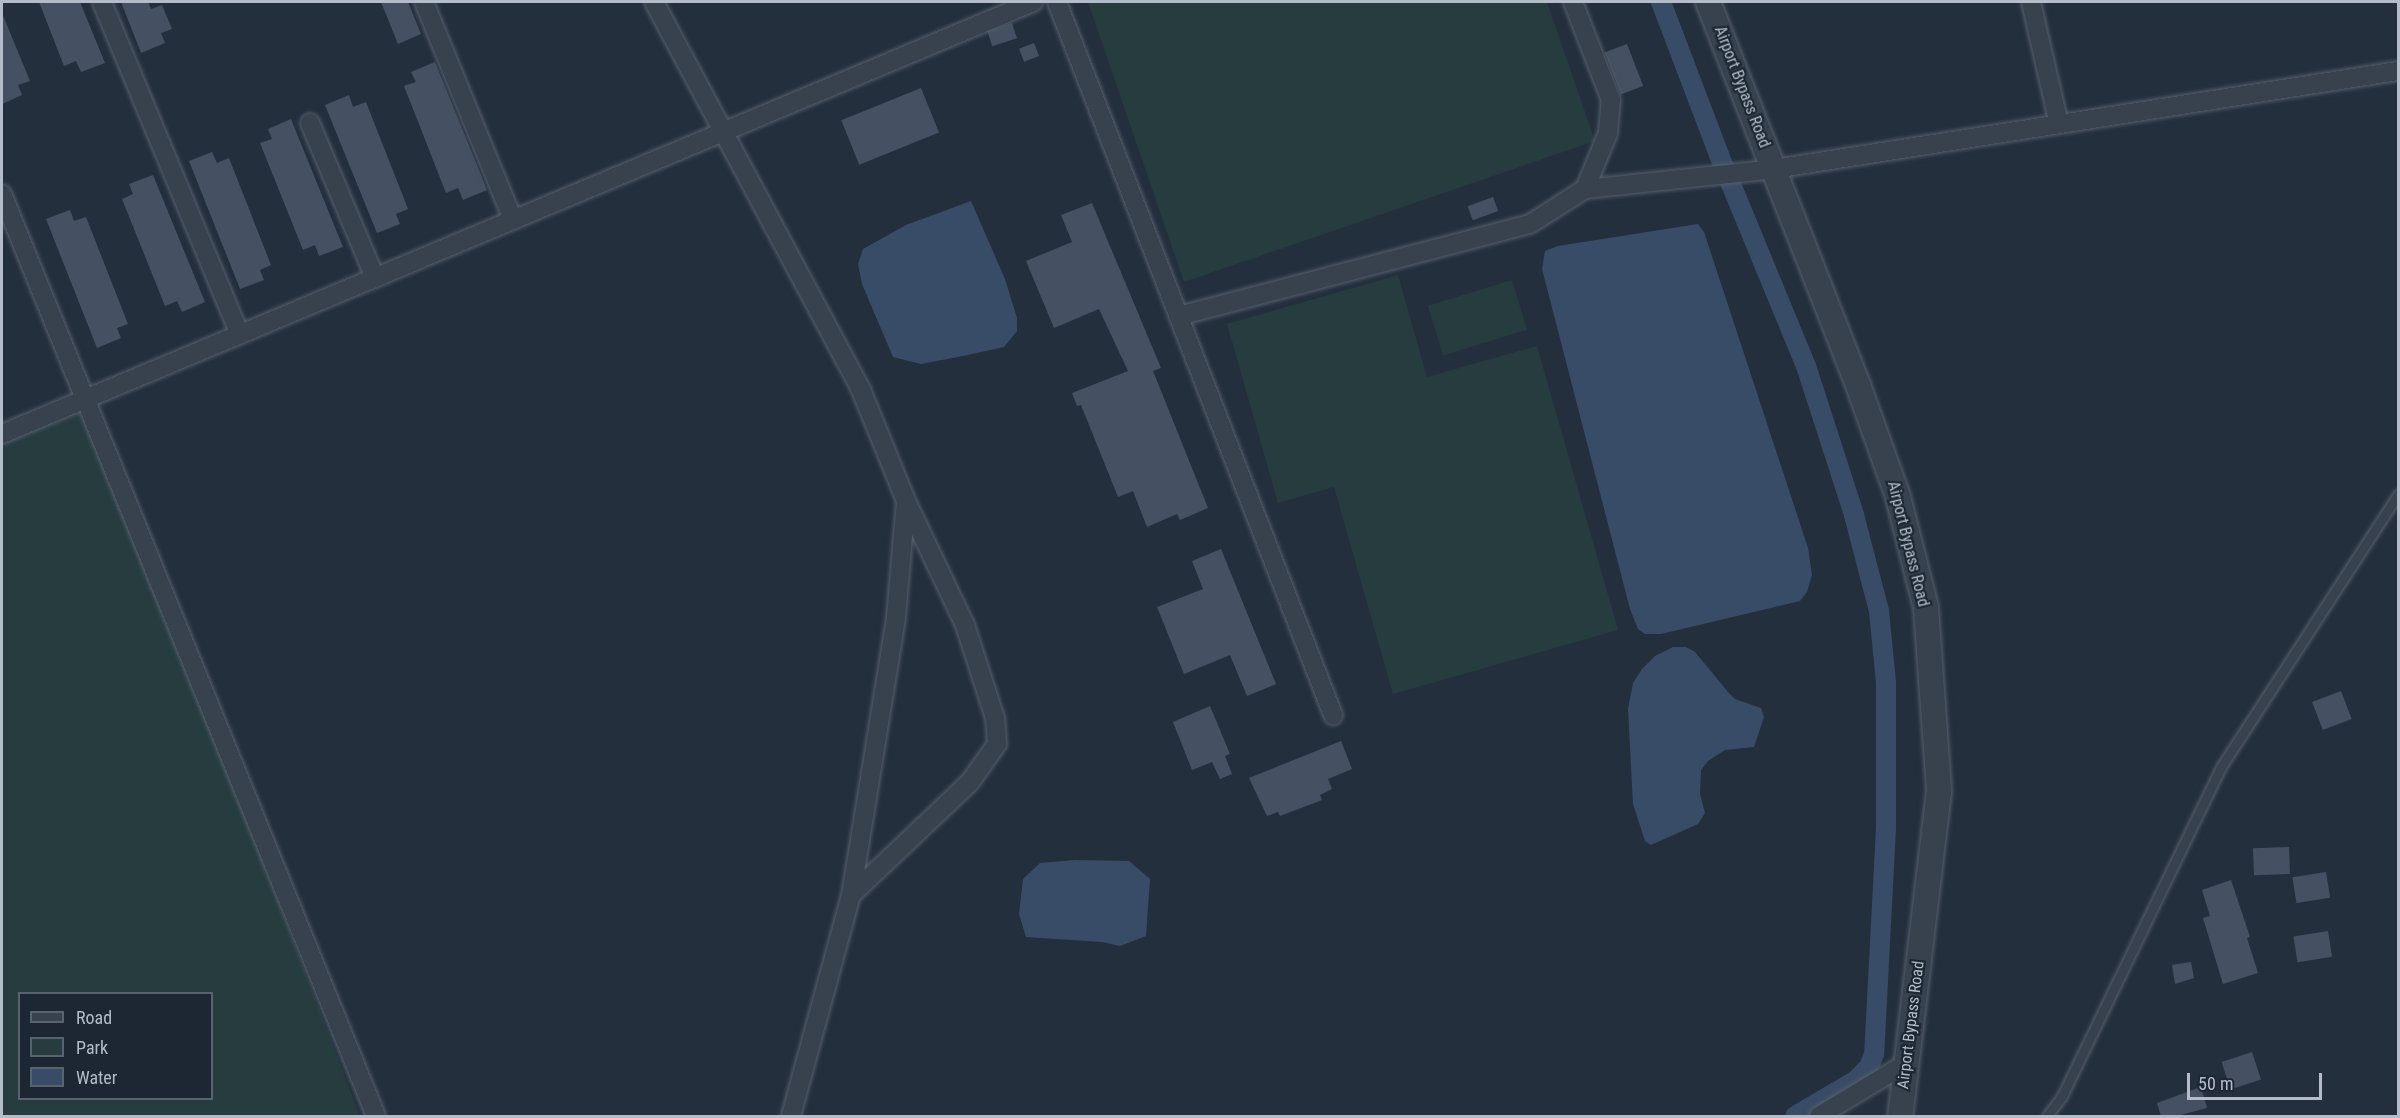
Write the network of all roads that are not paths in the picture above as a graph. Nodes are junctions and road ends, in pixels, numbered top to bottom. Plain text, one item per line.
1 (102, 2) edge
2 (424, 2) edge
3 (654, 2) edge
4 (1033, 2) edge
5 (1057, 2) edge
6 (1573, 2) edge
7 (1708, 2) edge
8 (2031, 2) edge
9 (2398, 71) edge
10 (310, 123) dead end
11 (2060, 124) junction
12 (723, 133) junction
13 (1774, 169) junction
14 (1585, 189) junction
15 (2, 194) edge
16 (513, 220) junction
17 (375, 278) junction
18 (1179, 316) junction
19 (240, 335) junction
20 (86, 399) junction
21 (2, 434) edge
22 (2398, 494) edge
23 (906, 501) junction
24 (1333, 715) dead end
25 (851, 895) junction
26 (1907, 1063) junction
27 (376, 1116) edge
28 (791, 1116) edge
29 (1819, 1116) edge
30 (1900, 1116) edge
31 (2047, 1116) edge

1 - 19 street
2 - 16 street
3 - 12 street
4 - 12 street
5 - 18 street
6 - 14 street
7 - 13 street, Airport Bypass Road
8 - 11 street
9 - 11 street
10 - 17 street
11 - 13 street
12 - 16 street
12 - 23 street
13 - 14 street
13 - 26 street, Airport Bypass Road
14 - 18 street
15 - 20 street
16 - 17 street
17 - 19 street
18 - 24 street
19 - 20 street
20 - 21 street
20 - 27 street
22 - 31 lane
23 - 25 street
23 - 25 street
25 - 28 street
26 - 29 street
26 - 30 street, Airport Bypass Road

